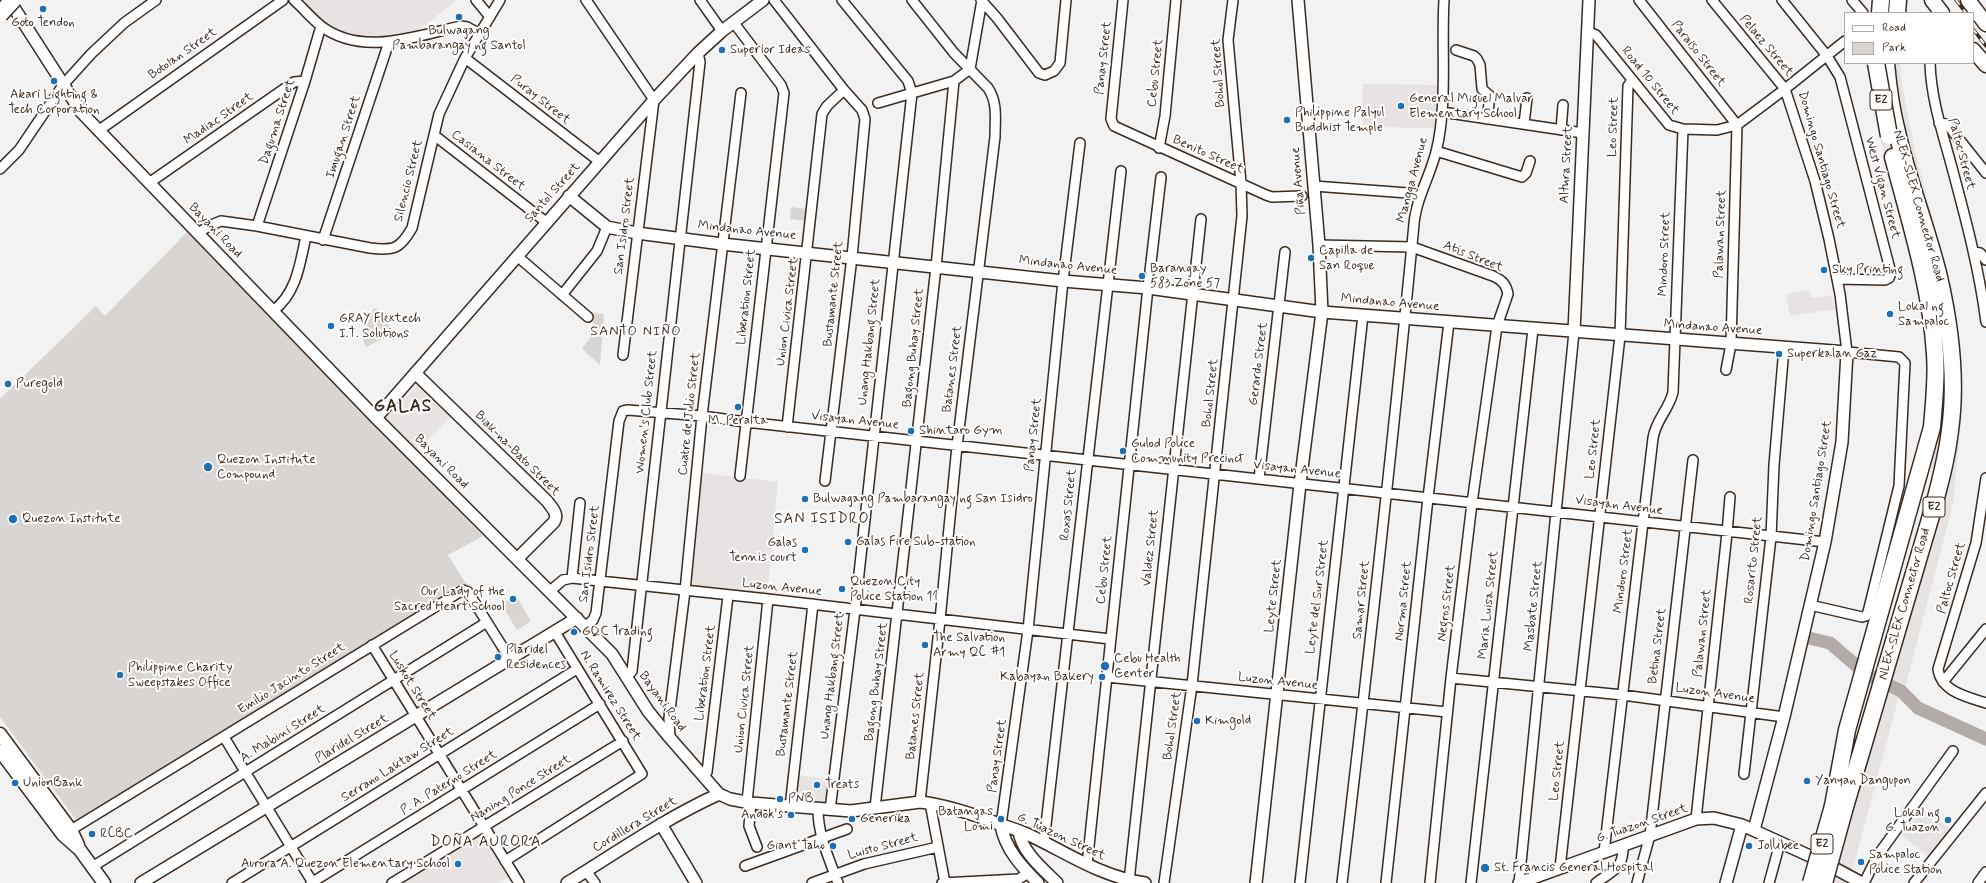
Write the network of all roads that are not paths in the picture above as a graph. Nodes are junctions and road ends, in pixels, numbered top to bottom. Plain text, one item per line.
1 (156, 0) edge
2 (283, 0) edge
3 (294, 0) edge
4 (476, 0) edge
5 (500, 0) edge
6 (586, 0) edge
7 (700, 0) edge
8 (763, 0) edge
9 (774, 0) edge
10 (842, 0) edge
11 (912, 0) edge
12 (981, 0) edge
13 (1066, 0) edge
14 (1123, 0) edge
15 (1176, 0) edge
16 (1233, 0) edge
17 (1298, 0) edge
18 (1444, 0) edge
19 (1589, 0) edge
20 (1639, 0) edge
21 (1712, 0) edge
22 (1782, 0) edge
23 (1852, 0) edge
24 (1875, 0) edge
25 (1883, 0) edge
26 (1898, 0) edge
27 (1932, 0) edge
28 (1968, 0) edge
29 (10, 4) edge
30 (1861, 12) edge
31 (1874, 12) edge
32 (1880, 12) edge
33 (1884, 12) edge
34 (1897, 12) edge
35 (1941, 12) edge
36 (490, 17) junction
37 (0, 20) edge
38 (1985, 21) edge
39 (734, 22) junction
40 (321, 26) junction
41 (1587, 30) junction
42 (722, 32) junction
43 (480, 34) junction
44 (389, 42) junction
45 (1844, 42) edge
46 (1456, 50) dead end
47 (1974, 51) edge
48 (698, 53) junction
49 (1827, 56) junction
50 (465, 58) junction
51 (1877, 64) edge
52 (1877, 64) edge
53 (1886, 64) edge
54 (1896, 64) edge
55 (1930, 64) edge
56 (1986, 65) edge
57 (970, 69) junction
58 (1632, 80) junction
59 (306, 81) junction
60 (954, 81) junction
61 (63, 85) junction
62 (1786, 89) junction
63 (844, 90) junction
64 (741, 93) dead end
65 (912, 93) junction
66 (1527, 98) dead end
67 (654, 100) junction
68 (878, 103) dead end
69 (1563, 105) dead end
70 (1442, 112) junction
71 (1111, 119) joint
72 (1488, 119) junction
73 (1940, 123) junction
74 (1524, 124) junction
75 (1737, 125) junction
76 (1683, 129) junction
77 (1561, 130) junction
78 (98, 131) junction
79 (1583, 133) junction
80 (434, 135) junction
81 (1080, 143) dead end
82 (1160, 148) junction
83 (1436, 151) junction
84 (1530, 161) dead end
85 (600, 162) junction
86 (0, 169) edge
87 (1121, 171) dead end
88 (1986, 173) edge
89 (1161, 177) dead end
90 (149, 183) junction
91 (1241, 183) junction
92 (1314, 186) junction
93 (1421, 194) junction
94 (570, 196) junction
95 (1302, 196) dead end
96 (1201, 218) dead end
97 (546, 222) junction
98 (257, 226) junction
99 (608, 227) junction
100 (198, 233) junction
101 (637, 233) junction
102 (306, 236) junction
103 (679, 238) junction
104 (323, 240) junction
105 (722, 244) junction
106 (1320, 245) junction
107 (766, 247) junction
108 (1412, 247) junction
109 (808, 252) junction
110 (1285, 252) dead end
111 (1974, 252) junction
112 (517, 256) junction
113 (852, 257) junction
114 (1986, 260) edge
115 (892, 262) junction
116 (936, 267) junction
117 (978, 272) junction
118 (1149, 279) junction
119 (1837, 279) junction
120 (1063, 281) junction
121 (1108, 285) junction
122 (1193, 294) junction
123 (562, 295) junction
124 (1234, 299) junction
125 (1278, 305) junction
126 (272, 311) junction
127 (1322, 312) junction
128 (1363, 315) junction
129 (588, 317) dead end
130 (1406, 319) junction
131 (1449, 322) junction
132 (1986, 322) edge
133 (1497, 326) junction
134 (1534, 329) junction
135 (1574, 332) junction
136 (1620, 336) junction
137 (1675, 340) junction
138 (1731, 344) junction
139 (1784, 348) junction
140 (1847, 352) junction
141 (1951, 354) junction
142 (623, 355) dead end
143 (1726, 370) dead end
144 (415, 373) junction
145 (623, 411) joint
146 (661, 412) junction
147 (702, 416) junction
148 (376, 418) junction
149 (746, 422) junction
150 (788, 427) junction
151 (832, 432) junction
152 (873, 436) junction
153 (917, 441) junction
154 (957, 446) junction
155 (1045, 456) junction
156 (1087, 460) junction
157 (1693, 460) dead end
158 (1130, 465) junction
159 (1173, 470) junction
160 (1216, 474) junction
161 (740, 476) dead end
162 (1986, 478) edge
163 (1258, 479) junction
164 (825, 482) dead end
165 (1300, 484) junction
166 (1344, 489) junction
167 (1386, 494) junction
168 (1730, 497) dead end
169 (1428, 498) junction
170 (580, 503) dead end
171 (1472, 503) junction
172 (1513, 507) junction
173 (1984, 507) edge
174 (1557, 512) junction
175 (1600, 517) junction
176 (1643, 522) junction
177 (1685, 528) junction
178 (1727, 533) junction
179 (1771, 537) junction
180 (1825, 542) junction
181 (518, 558) junction
182 (572, 578) junction
183 (600, 581) junction
184 (640, 586) junction
185 (550, 591) junction
186 (685, 591) junction
187 (728, 596) junction
188 (768, 599) junction
189 (813, 604) junction
190 (1810, 605) junction
191 (855, 610) junction
192 (898, 615) junction
193 (578, 618) junction
194 (940, 620) junction
195 (487, 622) junction
196 (586, 626) junction
197 (1986, 629) edge
198 (1028, 630) junction
199 (555, 632) junction
200 (1069, 634) junction
201 (1110, 639) junction
202 (372, 645) junction
203 (510, 660) junction
204 (577, 669) junction
205 (627, 677) junction
206 (1107, 677) junction
207 (1451, 678) junction
208 (393, 680) junction
209 (1150, 681) junction
210 (1493, 682) junction
211 (1943, 682) junction
212 (1192, 685) junction
213 (1539, 686) junction
214 (1580, 690) junction
215 (1623, 695) junction
216 (1277, 696) junction
217 (1319, 700) junction
218 (1665, 700) junction
219 (600, 704) junction
220 (1363, 704) junction
221 (1986, 704) edge
222 (1708, 706) junction
223 (1406, 708) junction
224 (1447, 712) junction
225 (1750, 712) junction
226 (416, 716) junction
227 (1784, 717) junction
228 (0, 734) edge
229 (224, 737) junction
230 (670, 738) junction
231 (623, 741) junction
232 (0, 751) edge
233 (1953, 751) dead end
234 (440, 755) junction
235 (246, 773) junction
236 (1744, 774) dead end
237 (704, 776) junction
238 (462, 790) junction
239 (1986, 793) edge
240 (719, 794) junction
241 (925, 802) junction
242 (749, 803) junction
243 (266, 807) junction
244 (790, 807) junction
245 (1840, 807) junction
246 (875, 808) junction
247 (818, 809) junction
248 (830, 810) junction
249 (1696, 819) junction
250 (660, 824) junction
251 (1002, 825) junction
252 (1742, 825) junction
253 (484, 827) junction
254 (847, 830) dead end
255 (1754, 830) junction
256 (1019, 831) junction
257 (67, 832) junction
258 (1650, 835) junction
259 (821, 839) junction
260 (1044, 842) junction
261 (1780, 843) junction
262 (1623, 845) junction
263 (290, 846) junction
264 (757, 847) dead end
265 (938, 847) junction
266 (1604, 852) junction
267 (505, 861) junction
268 (1823, 862) junction
269 (1087, 865) junction
270 (92, 866) junction
271 (745, 866) dead end
272 (1560, 868) junction
273 (586, 871) junction
274 (1986, 872) edge
275 (1028, 874) junction
276 (836, 879) edge
277 (1129, 881) junction
278 (104, 883) edge
279 (141, 883) edge
280 (232, 883) edge
281 (312, 883) edge
282 (392, 883) edge
283 (519, 883) edge
284 (567, 883) edge
285 (595, 883) edge
286 (696, 883) edge
287 (812, 883) edge
288 (944, 883) edge
289 (1038, 883) edge
290 (1057, 883) edge
291 (1145, 883) edge
292 (1164, 883) edge
293 (1256, 883) edge
294 (1300, 883) edge
295 (1342, 883) edge
296 (1386, 883) edge
297 (1430, 883) edge
298 (1471, 883) edge
299 (1519, 883) edge
300 (1596, 883) edge
301 (1637, 883) edge
302 (1726, 883) edge
303 (1769, 883) edge
304 (1811, 883) edge
305 (1818, 883) edge
306 (1824, 883) edge
307 (1830, 883) edge
308 (1863, 883) edge
309 (1914, 883) edge
310 (1978, 883) edge

1 - 61 street
2 - 78 street, Botolan Street
3 - 40 street
4 - 36 street
5 - 36 street, Silencio Street
6 - 67 street
7 - 42 street
8 - 39 street, Santol Street
9 - 63 street
10 - 65 street
11 - 57 street, Batanes Street
12 - 13 street
12 - 57 street
14 - 71 street, Panay Street
15 - 82 street, Cebu Street
16 - 91 street, Bohol Street
17 - 92 street, Piña Avenue
18 - 70 street, Mangga Avenue
19 - 41 street, Altura Street
20 - 75 street, Paraiso Street
21 - 62 street, Pelaez Street
22 - 49 street
23 - 30 street
24 - 31 highway
25 - 32 highway
25 - 33 highway
26 - 34 highway
27 - 35 main road
28 - 38 main road
29 - 37 main road
29 - 61 street, Bayani Road
36 - 43 street, Silencio Street
39 - 42 street, Santol Street
39 - 107 street, Liberation Street
40 - 44 street
40 - 59 street, Daguma Street
41 - 58 street, Road 10 Street
41 - 79 street, Altura Street
42 - 48 street, Santol Street
43 - 44 street
43 - 50 street, Silencio Street
44 - 104 street, Imugan Street
45 - 49 street, Domingo Santiago Street
46 - 72 street
47 - 56 main road
48 - 67 street, Santol Street
48 - 103 street, Women's Club Street
49 - 62 street, Domingo Santiago Street
49 - 119 street, West Vigan Street
50 - 80 street, Silencio Street
50 - 85 street, Puray Street
51 - 245 highway
52 - 245 highway, NLEX-SLEX Connector Road / E2, bridge
53 - 141 highway, NLEX-SLEX Connector Road
54 - 141 highway
55 - 73 street, Paltoc Street
57 - 60 street
57 - 117 street, Batanes Street
58 - 76 street, Road 10 Street
58 - 136 street, Leo Street
59 - 90 street, Madiac Street
59 - 98 street, Daguma Street
60 - 65 street
60 - 116 street, Bagong Buhay Street
61 - 78 street, Bayani Road
61 - 86 street
62 - 75 street, Road 10 Street
62 - 119 street, Domingo Santiago Street
63 - 109 street, Union Civica Street
63 - 113 street, Bustamante Street
64 - 105 street, Cuatre de Julio Street
65 - 68 street
65 - 115 street, Unang Hakbang Street
66 - 74 street
67 - 85 street, Santol Street
67 - 101 street, San Isidro Street
69 - 77 street
70 - 72 street
70 - 83 street, Mangga Avenue
71 - 82 street, Benito Street
72 - 74 street
73 - 88 street
73 - 111 street, Paltoc Street
74 - 77 street
75 - 76 street, Road 10 Street
75 - 138 street, Palawan Street
76 - 137 street, Mindoro Street
77 - 79 street
78 - 90 street, Bayani Road
79 - 135 street, Altura Street
80 - 97 street, Casiana Street
80 - 104 street, Silencio Street
81 - 120 street, Panay Street
82 - 91 street, Benito Street
83 - 84 street
83 - 93 street, Mangga Avenue
85 - 94 street, Santol Street
87 - 121 street, Roxas Street
89 - 118 street, Cebu Street
90 - 100 street, Bayani Road
91 - 95 street, Benito Street
91 - 124 street, Bohol Street
92 - 93 street
92 - 106 street, Piña Avenue
93 - 108 street, Mangga Avenue
94 - 97 street, Santol Street
94 - 99 street, Mindanao Avenue
96 - 122 street, Valdez Street
97 - 112 street, Santol Street
98 - 100 street, Silencio Street
98 - 102 street, Silencio Street
99 - 101 street, Mindanao Avenue
99 - 123 street
100 - 126 street, Bayani Road
101 - 103 street, Mindanao Avenue
101 - 142 street, San Isidro Street
102 - 104 street, Silencio Street
102 - 126 street
103 - 105 street, Mindanao Avenue
103 - 146 street, Women's Club Street
105 - 107 street, Mindanao Avenue
105 - 147 street, Cuatre de Julio Street
106 - 108 street, Atis Street
106 - 127 street, Piña Avenue
107 - 109 street, Mindanao Avenue
107 - 149 street, Liberation Street
108 - 130 street, Mangga Avenue
108 - 133 street, Atis Street
109 - 113 street, Mindanao Avenue
109 - 150 street, Union Civica Street
110 - 125 street, Gerardo Street
111 - 114 street
111 - 132 street, Paltoc Street
112 - 123 street
112 - 144 street, Santol Street
113 - 115 street, Mindanao Avenue
113 - 151 street, Bustamante Street
115 - 116 street, Mindanao Avenue
115 - 152 street, Unang Hakbang Street
116 - 117 street, Mindanao Avenue
116 - 153 street, Bagong Buhay Street
117 - 120 street, Mindanao Avenue
117 - 154 street, Batanes Street
118 - 121 street, Mindanao Avenue
118 - 122 street, Mindanao Avenue
118 - 158 street, Cebu Street
119 - 140 street, Domingo Santiago Street
120 - 121 street, Mindanao Avenue
120 - 155 street, Panay Street
121 - 156 street, Roxas Street
122 - 124 street, Mindanao Avenue
122 - 159 street, Valdez Street
123 - 129 street
124 - 125 street, Mindanao Avenue
124 - 160 street, Bohol Street
125 - 127 street, Mindanao Avenue
125 - 163 street, Gerardo Street
126 - 148 street, Bayani Road
127 - 128 street, Mindanao Avenue
127 - 165 street, Leyte Street
128 - 130 street, Mindanao Avenue
128 - 166 street, Leyte del Sur Street
130 - 131 street, Mindanao Avenue
130 - 167 street, Samar Street
131 - 133 street, Mindanao Avenue
131 - 169 street, Norma Street
133 - 134 street, Mindanao Avenue
133 - 171 street, Negros Street
134 - 135 street, Mindanao Avenue
134 - 172 street, Maria Luisa Street
135 - 136 street, Mindanao Avenue
135 - 174 street, Masbate Street
136 - 137 street, Mindanao Avenue
136 - 175 street, Leo Street
137 - 138 street, Mindanao Avenue
137 - 176 street, Mindoro Street
138 - 139 street, Mindanao Avenue
138 - 143 street, Palawan Street
139 - 140 street, Mindanao Avenue
139 - 179 street, Rosarito Street
140 - 180 street, Domingo Santiago Street
140 - 190 street, Mindanao Avenue
141 - 245 highway, NLEX-SLEX Connector Road / E2
144 - 148 street, Santol Street
144 - 181 street, Biak-na-Bato Street
145 - 146 street, Visayan Avenue
145 - 183 street, San Isidro Street
146 - 147 street, Visayan Avenue
146 - 184 street, Women's Club Street
147 - 149 street, Visayan Avenue
147 - 186 street, Cuatre de Julio Street
148 - 181 street, Bayani Road
149 - 150 street, Visayan Avenue
149 - 161 street, Liberation Street
150 - 151 street, Visayan Avenue
151 - 152 street, Visayan Avenue
151 - 164 street, Bustamante Street
152 - 153 street, Visayan Avenue
152 - 191 street, Unang Hakbang Street
153 - 154 street, Visayan Avenue
153 - 192 street, Bagong Buhay Street
154 - 155 street, Visayan Avenue
154 - 194 street, Batanes Street
155 - 156 street, Visayan Avenue
155 - 198 street, Panay Street
156 - 158 street, Visayan Avenue
156 - 200 street, Roxas Street
157 - 177 street, Betina Street
158 - 159 street, Visayan Avenue
158 - 201 street, Cebu Street
159 - 160 street, Visayan Avenue
159 - 209 street, Valdez Street
160 - 163 street, Visayan Avenue
160 - 212 street, Bohol Street
162 - 173 street, Paltoc Street
163 - 165 street, Visayan Avenue
165 - 166 street, Visayan Avenue
165 - 216 street, Leyte Street
166 - 167 street, Visayan Avenue
166 - 217 street, Leyte del Sur Street
167 - 169 street, Visayan Avenue
167 - 220 street, Samar Street
168 - 178 street, Palawan Street
169 - 171 street, Visayan Avenue
169 - 223 street, Norma Street
170 - 182 street
171 - 172 street, Visayan Avenue
171 - 207 street, Negros Street
172 - 174 street, Visayan Avenue
172 - 210 street, Maria Luisa Street
173 - 211 street, Paltoc Street
174 - 175 street, Visayan Avenue
174 - 213 street, Masbate Street
175 - 176 street, Visayan Avenue
175 - 214 street, Leo Street
176 - 177 street, Visayan Avenue
176 - 215 street, Mindoro Street
177 - 178 street, Visayan Avenue
177 - 218 street, Betina Street
178 - 179 street, Visayan Avenue
178 - 222 street, Palawan Street
179 - 180 street, Visayan Avenue
179 - 225 street, Rosarito Street
180 - 190 street, Domingo Santiago Street
181 - 185 street, Bayani Road
182 - 183 street, Luzon Avenue
182 - 185 street
183 - 184 street, Luzon Avenue
183 - 196 street, San Isidro Street
184 - 186 street, Luzon Avenue
184 - 205 street, Women's Club Street
185 - 193 street, Bayani Road
186 - 187 street, Luzon Avenue
186 - 230 street, Cuatre de Julio Street
187 - 188 street, Luzon Avenue
187 - 237 street, Liberation Street
188 - 189 street, Luzon Avenue
188 - 242 street, Union Civica Street
189 - 191 street, Luzon Avenue
189 - 244 street, Bustamante Street
190 - 227 street, Domingo Santiago Street
191 - 192 street, Luzon Avenue
191 - 248 street, Unang Hakbang Street
192 - 194 street, Luzon Avenue
192 - 246 street, Bagong Buhay Street
193 - 196 street, Bayani Road
193 - 199 street, Plaridel Street
194 - 198 street, Luzon Avenue
194 - 241 street, Batanes Street
195 - 202 street, Emilio Jacinto Street
195 - 203 street, Emilio Jacinto Street
195 - 208 street, A. Mabini Street
196 - 205 street, Bayani Road
197 - 211 street
198 - 200 street, Luzon Avenue
198 - 251 street, Panay Street
199 - 203 street, Plaridel Street
199 - 204 street, N. Ramirez Street
200 - 201 street, Luzon Avenue
200 - 260 street, Roxas Street
201 - 206 street, Cebu Street
202 - 208 street, Luskot Street
202 - 229 street, Emilio Jacinto Street
203 - 226 street, Plaridel Street
204 - 219 street, N. Ramirez Street
204 - 234 street, Serrano Laktaw Street
205 - 230 street, Bayani Road
206 - 209 street, Luzon Avenue
206 - 269 street, Cebu Street
207 - 210 street, Luzon Avenue
207 - 224 street, Negros Street
208 - 226 street, Luskot Street
208 - 235 street, A. Mabini Street
209 - 212 street, Luzon Avenue
209 - 277 street, Valdez Street
210 - 213 street, Luzon Avenue
210 - 298 street, Maria Luisa Street
211 - 221 street
212 - 216 street, Luzon Avenue
212 - 292 street, Bohol Street
213 - 214 street, Luzon Avenue
213 - 299 street, Masbate Street
214 - 215 street, Luzon Avenue
214 - 272 street, Leo Street
215 - 218 street, Luzon Avenue
215 - 266 street, Mindoro Street
216 - 217 street, Luzon Avenue
216 - 293 street, Leyte Street
217 - 220 street, Luzon Avenue
217 - 294 street, Leyte del Sur Street
218 - 222 street, Luzon Avenue
218 - 258 street, Betina Street
219 - 231 street, N. Ramirez Street
219 - 238 street, P. A. Paterno Street
220 - 223 street, Luzon Avenue
220 - 295 street, Samar Street
222 - 225 street, Luzon Avenue
222 - 249 street, Palawan Street
223 - 224 street, Luzon Avenue
223 - 296 street, Norma Street
224 - 297 street, Negros Street
225 - 227 street, Luzon Avenue
225 - 236 street, Rosarito Street
226 - 234 street, Luskot Street
226 - 243 street, Plaridel Street
227 - 255 street, Domingo Santiago Street
228 - 257 main road
229 - 235 street
229 - 257 street, Emilio Jacinto Street
230 - 237 street, Bayani Road
231 - 253 street, Naning Ponce Street
231 - 267 street, N. Ramirez Street
232 - 257 main road
233 - 308 street
234 - 238 street, Luskot Street
234 - 263 street, Serrano Laktaw Street
235 - 243 street
235 - 270 street, A. Mabini Street
237 - 240 street, Bayani Road
238 - 253 street, Luskot Street
238 - 281 street, P. A. Paterno Street
239 - 309 street
240 - 242 street, Bayani Road
240 - 250 street, Cordillera Street
241 - 246 street, Bayani Road
241 - 251 street, G. Tuazon Street
241 - 265 street, Batanes Street
242 - 244 street, Bayani Road
242 - 264 street, Union Civica Street
243 - 263 street
243 - 279 street, Plaridel Street
244 - 247 street, Bayani Road
245 - 304 highway, NLEX-SLEX Connector Road / E2, bridge
245 - 306 highway, NLEX-SLEX Connector Road / E2, bridge
245 - 307 highway, bridge
246 - 248 street, Bayani Road
247 - 248 street, Bayani Road
247 - 259 street
249 - 252 street, G. Tuazon Street
249 - 258 street, G. Tuazon Street
250 - 273 street, Cordillera Street
250 - 286 street
251 - 256 street, G. Tuazon Street
251 - 275 street
252 - 255 street, G. Tuazon Street
252 - 302 street
253 - 267 street, Luskot Street
253 - 282 street, Naning Ponce Street
254 - 259 street
255 - 261 street, G. Tuazon Street
256 - 260 street, G. Tuazon Street
256 - 290 street
257 - 270 main road
258 - 262 street, G. Tuazon Street
258 - 301 street, Betina Street
259 - 271 street
259 - 276 street
260 - 269 street, G. Tuazon Street
261 - 268 street, G. Tuazon Street
261 - 303 street
262 - 266 street, G. Tuazon Street
262 - 300 street
263 - 280 street, Serrano Laktaw Street
263 - 281 street
265 - 276 street, Luisto Street
265 - 288 street, Batanes Street
266 - 272 street, G. Tuazon Street
267 - 283 street, Luskot Street
268 - 305 street
268 - 308 street, G. Tuazon Street
269 - 277 street, G. Tuazon Street
270 - 278 main road
272 - 299 street, G. Tuazon Street
273 - 284 street, Cordillera Street
273 - 285 street
274 - 310 street
275 - 288 street
275 - 289 street
276 - 287 street, Luisto Street
277 - 291 street, G. Tuazon Street

